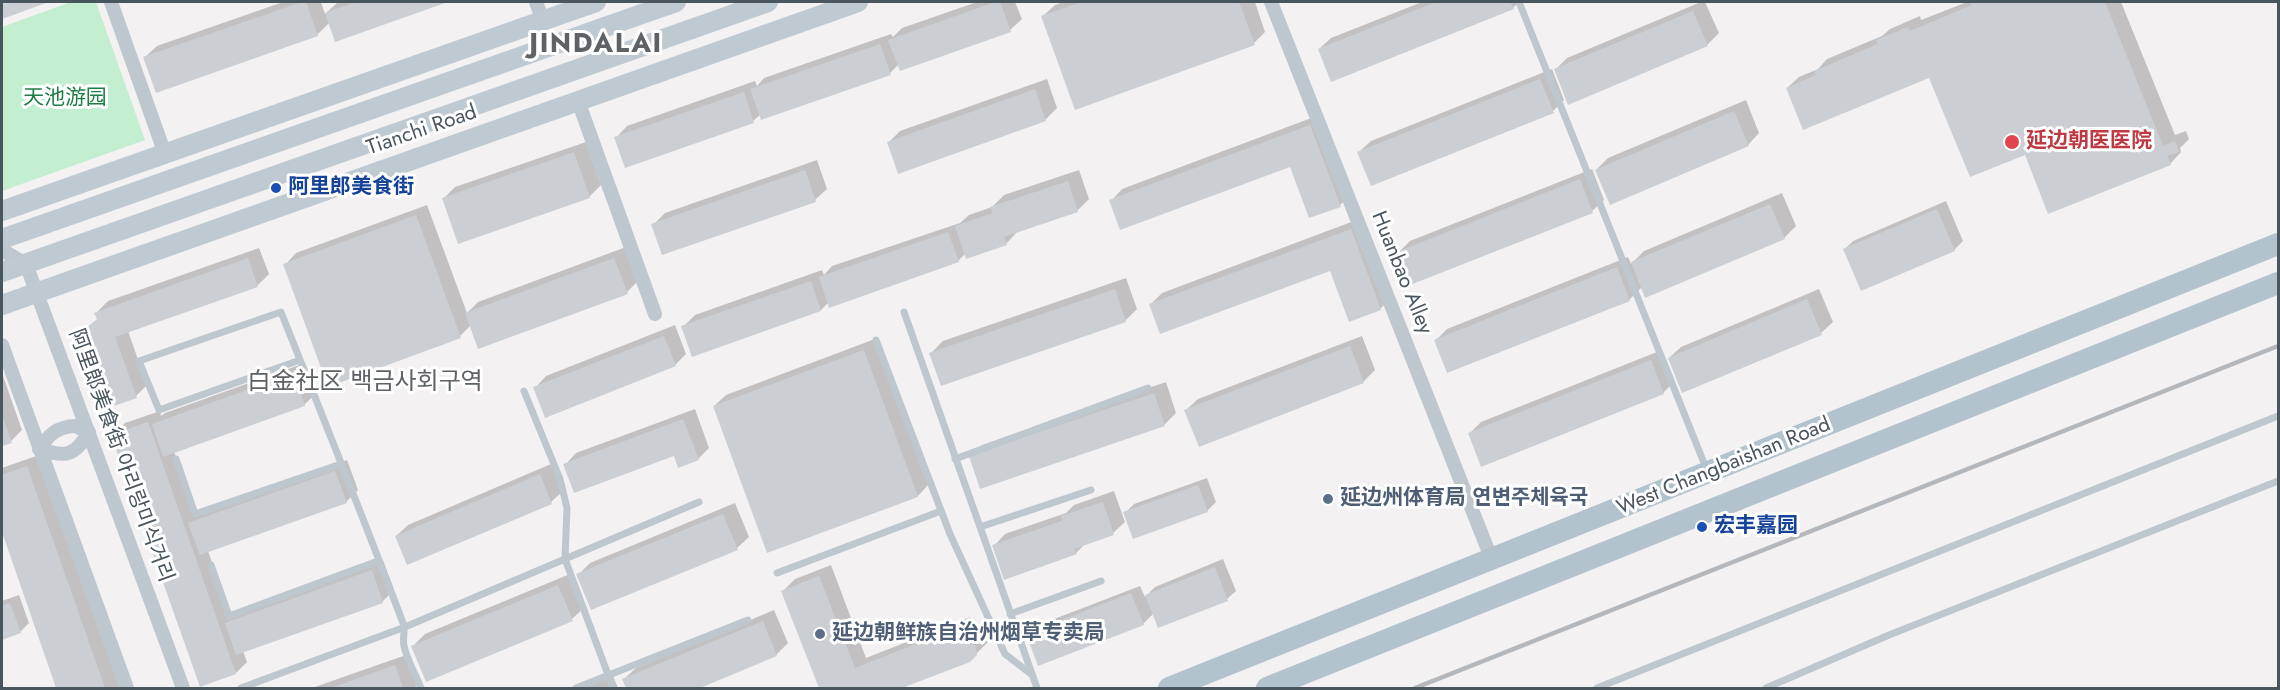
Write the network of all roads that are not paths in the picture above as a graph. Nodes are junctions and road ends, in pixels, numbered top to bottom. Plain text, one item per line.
1 (111, 2) edge
2 (536, 2) edge
3 (597, 2) edge
4 (676, 2) edge
5 (768, 2) edge
6 (858, 2) edge
7 (1271, 2) edge
8 (1519, 2) edge
9 (543, 21) junction
10 (578, 101) junction
11 (165, 154) junction
12 (2, 212) edge
13 (2, 239) edge
14 (2278, 244) edge
15 (2, 250) edge
16 (26, 264) junction
17 (2, 272) edge
18 (2278, 283) edge
19 (36, 293) junction
20 (2, 305) edge
21 (904, 312) dead end
22 (655, 314) dead end
23 (876, 340) dead end
24 (2, 345) edge
25 (300, 360) junction
26 (1148, 388) dead end
27 (524, 391) dead end
28 (2278, 416) edge
29 (89, 432) junction
30 (39, 449) junction
31 (176, 459) dead end
32 (956, 459) junction
33 (341, 464) junction
34 (1708, 473) junction
35 (2278, 481) edge
36 (1091, 490) dead end
37 (699, 502) dead end
38 (941, 511) junction
39 (980, 526) junction
40 (565, 559) junction
41 (1492, 560) junction
42 (378, 561) junction
43 (211, 565) dead end
44 (777, 573) dead end
45 (1101, 581) dead end
46 (1010, 614) junction
47 (748, 620) dead end
48 (405, 627) junction
49 (1032, 674) junction
50 (608, 676) junction
51 (127, 688) edge
52 (183, 688) edge
53 (241, 688) edge
54 (421, 688) edge
55 (576, 688) edge
56 (613, 688) edge
57 (1036, 688) edge
58 (1168, 688) edge
59 (1267, 688) edge
60 (1597, 688) edge
61 (1766, 688) edge

1 - 11 street
2 - 9 street
3 - 9 street
4 - 13 street, Tianchi Road
5 - 16 street, Tianchi Road
6 - 10 street, Tianchi Road
7 - 41 street, Huanbao Alley
8 - 34 lane
9 - 11 street
10 - 19 street, Tianchi Road
10 - 22 street
11 - 12 street
14 - 34 main road, West Changbaishan Road
15 - 16 street
16 - 17 street, Tianchi Road
16 - 19 street, 阿里郎美食街 아리랑미식거리
18 - 59 main road, West Changbaishan Road
19 - 20 street, Tianchi Road
19 - 29 street, 阿里郎美食街 아리랑미식거리
21 - 32 lane
23 - 38 lane
24 - 30 street
25 - 25 lane
25 - 33 lane
26 - 32 lane
27 - 40 lane
28 - 60 lane
29 - 30 street
29 - 30 street
29 - 52 street, 阿里郎美食街 아리랑미식거리
30 - 51 street
31 - 33 lane
32 - 39 lane
33 - 42 lane
34 - 41 main road, West Changbaishan Road
35 - 61 lane
36 - 39 lane
37 - 40 lane
38 - 44 lane
38 - 49 lane
39 - 46 lane
40 - 48 lane
40 - 50 lane
41 - 58 main road, West Changbaishan Road
42 - 43 lane
42 - 48 lane
45 - 46 lane
46 - 49 lane
47 - 50 lane
48 - 53 lane
48 - 54 lane
49 - 57 lane
50 - 55 lane
50 - 56 lane

